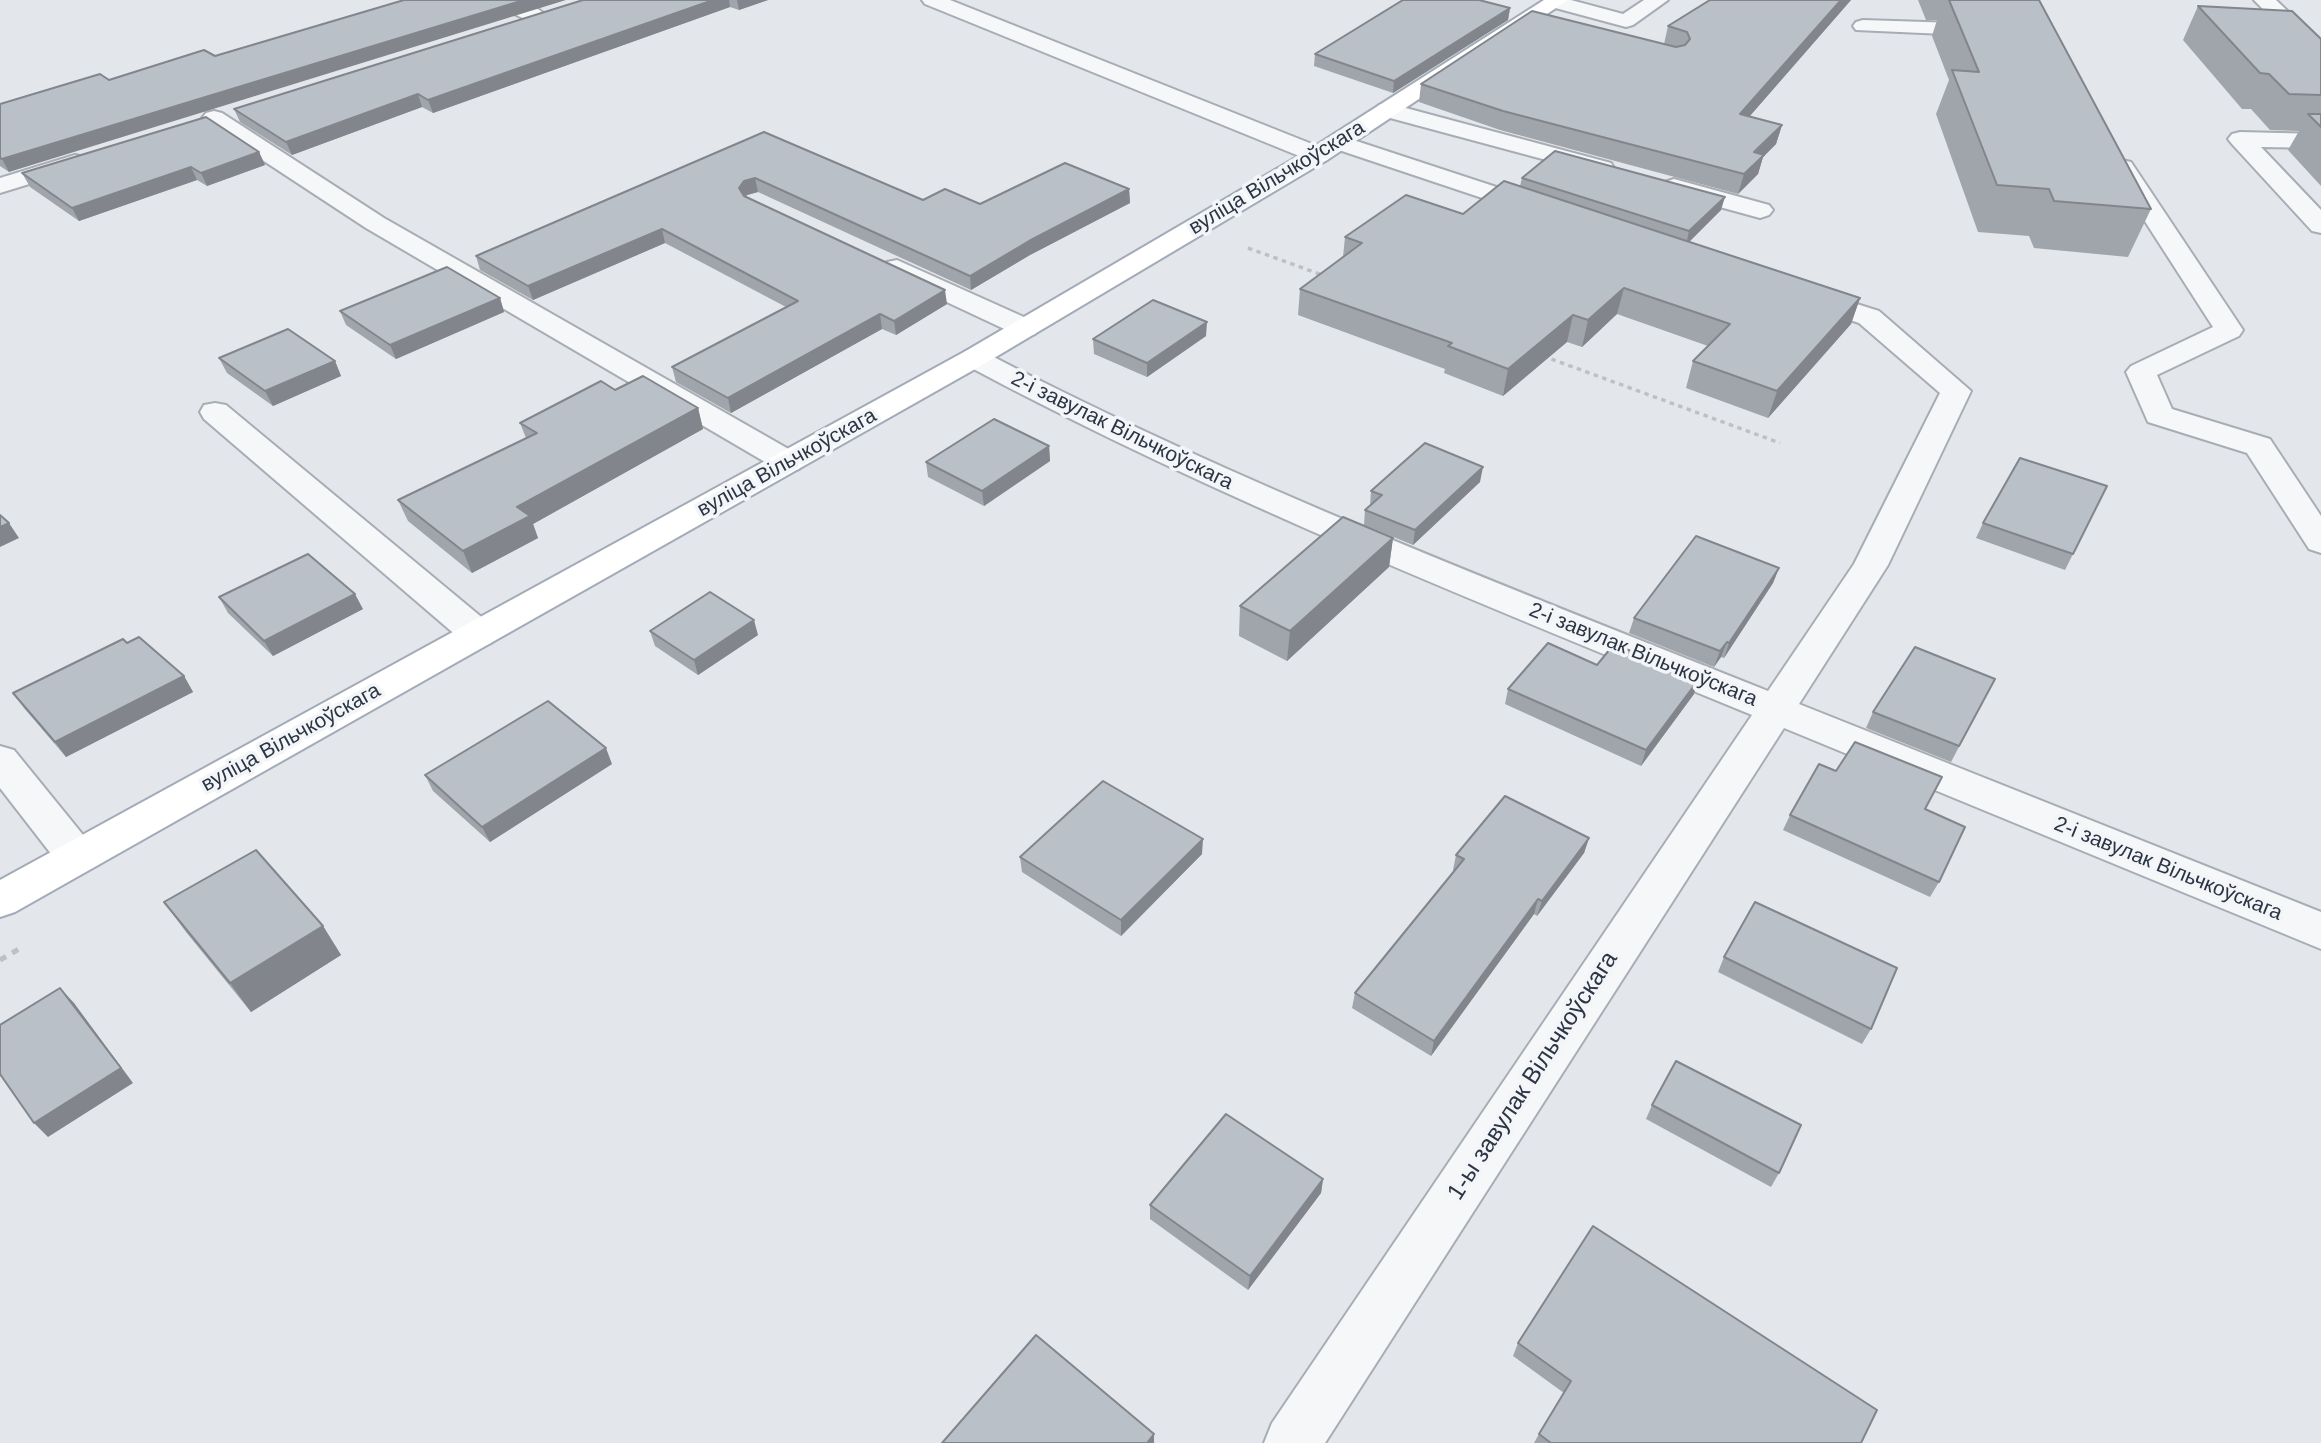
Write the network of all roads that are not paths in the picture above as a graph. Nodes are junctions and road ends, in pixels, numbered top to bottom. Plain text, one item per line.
1 (500, 0) edge
2 (932, 0) edge
3 (1658, 0) edge
4 (2264, 0) edge
5 (1557, 1) edge
6 (562, 11) edge
7 (538, 18) junction
8 (1526, 20) junction
9 (512, 26) edge
10 (1863, 26) dead end
11 (1553, 27) edge
12 (2020, 31) edge
13 (2321, 55) edge
14 (1387, 110) junction
15 (214, 118) dead end
16 (2321, 141) edge
17 (2108, 146) edge
18 (1328, 149) junction
19 (101, 154) edge
20 (1627, 174) edge
21 (1653, 182) edge
22 (0, 186) edge
23 (1760, 210) dead end
24 (1557, 215) edge
25 (2321, 225) edge
26 (879, 259) edge
27 (1778, 287) edge
28 (1025, 328) junction
29 (974, 358) junction
30 (215, 412) dead end
31 (788, 462) junction
32 (2321, 542) edge
33 (478, 634) junction
34 (1774, 709) junction
35 (0, 760) edge
36 (77, 857) junction
37 (0, 900) edge
38 (2321, 931) edge
39 (1292, 1443) edge

1 - 7 street
2 - 18 street
3 - 5 street
4 - 13 street
5 - 8 main road, вуліца Вільчкоўскага
6 - 7 street
7 - 9 street
8 - 11 street
8 - 14 main road, вуліца Вільчкоўскага
10 - 12 street
14 - 18 main road, вуліца Вільчкоўскага
14 - 20 street
15 - 31 street
16 - 25 street
17 - 32 street
18 - 24 street
18 - 28 main road, вуліца Вільчкоўскага
19 - 22 street
21 - 23 street
26 - 28 street
27 - 34 street, 1-ы завулак Вільчкоўскага
28 - 29 main road, вуліца Вільчкоўскага
29 - 31 main road, вуліца Вільчкоўскага
29 - 34 street, 2-і завулак Вільчкоўскага
30 - 33 street
31 - 33 main road, вуліца Вільчкоўскага
33 - 36 main road, вуліца Вільчкоўскага
34 - 38 street, 2-і завулак Вільчкоўскага
34 - 39 street, 1-ы завулак Вільчкоўскага
35 - 36 street
36 - 37 main road, вуліца Вільчкоўскага

